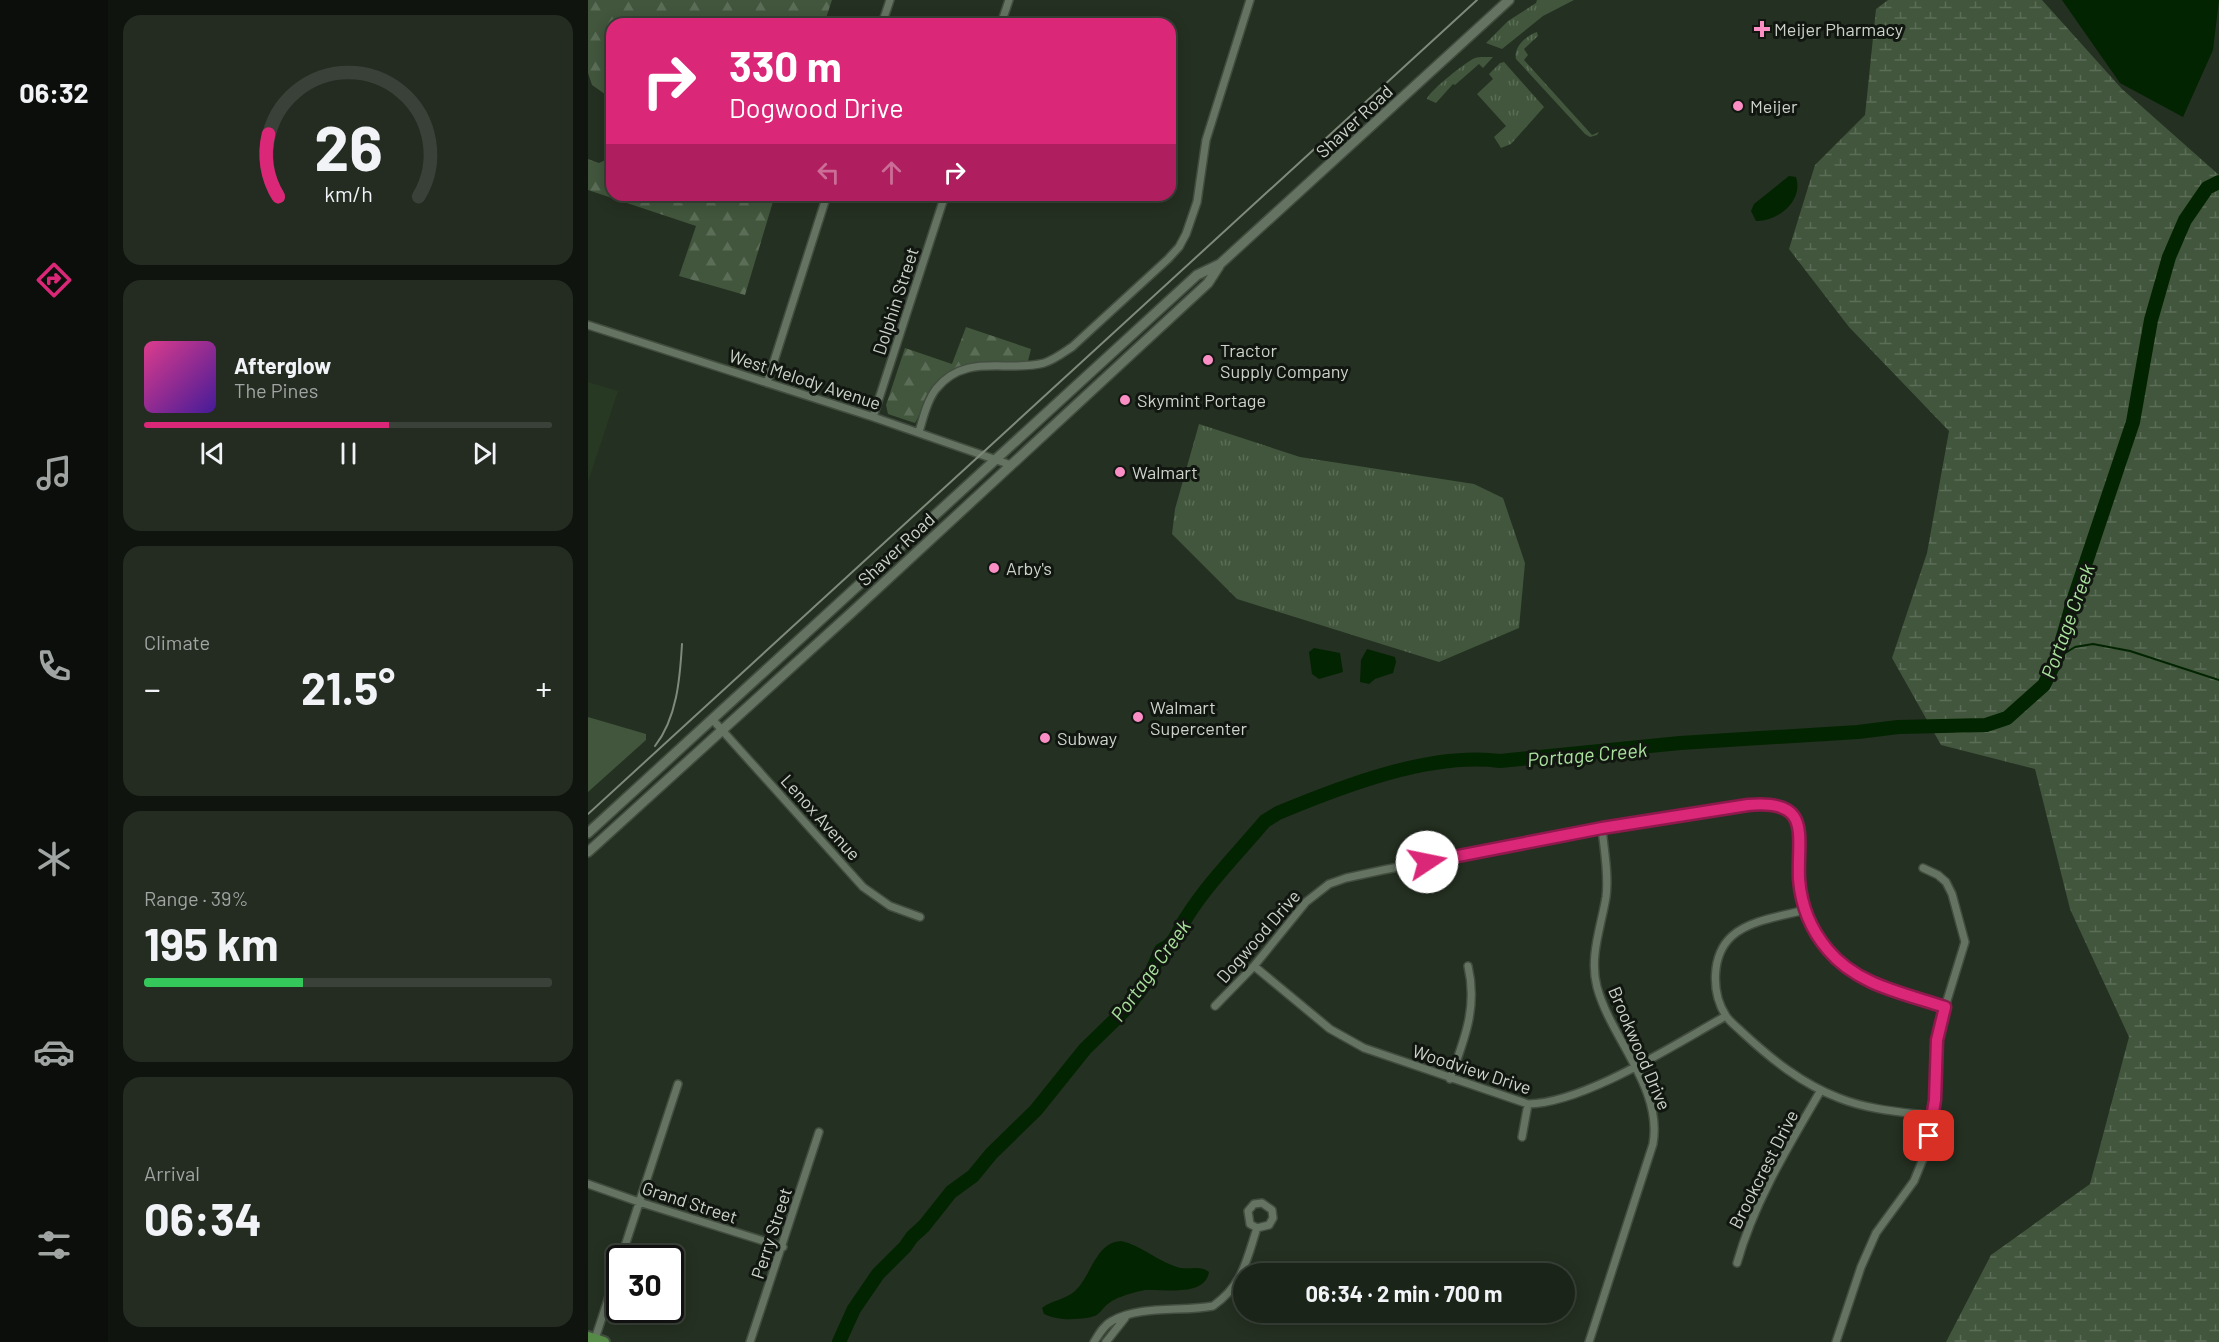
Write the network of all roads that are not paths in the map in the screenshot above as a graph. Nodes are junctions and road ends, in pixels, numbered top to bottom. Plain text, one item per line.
1 (890, 0) edge
2 (1009, 0) edge
3 (1250, 0) edge
4 (1509, 0) edge
5 (884, 18) edge
6 (1003, 18) edge
7 (826, 201) edge
8 (943, 201) edge
9 (1220, 264) junction
10 (588, 325) edge
11 (768, 383) junction
12 (873, 417) junction
13 (919, 432) junction
14 (996, 460) junction
15 (1011, 465) junction
16 (712, 719) junction
17 (722, 730) junction
18 (1602, 828) junction
19 (588, 833) edge
20 (588, 852) edge
21 (1923, 868) dead end
22 (1805, 910) junction
23 (920, 917) dead end
24 (1254, 966) junction
25 (1468, 966) dead end
26 (1215, 1006) dead end
27 (1945, 1007) junction
28 (1726, 1016) junction
29 (1635, 1066) junction
30 (1450, 1079) junction
31 (678, 1084) dead end
32 (1821, 1090) junction
33 (1528, 1104) junction
34 (1933, 1116) junction
35 (819, 1132) dead end
36 (1522, 1137) dead end
37 (588, 1184) edge
38 (639, 1203) junction
39 (1257, 1228) dead end
40 (625, 1245) edge
41 (783, 1248) junction
42 (1737, 1263) dead end
43 (606, 1307) edge
44 (1127, 1316) junction
45 (596, 1339) edge
46 (750, 1342) edge
47 (1094, 1342) edge
48 (1106, 1342) edge
49 (1589, 1342) edge
50 (1836, 1342) edge

1 - 5 street
2 - 6 street
3 - 13 street
4 - 9 main road, Shaver Road
7 - 11 street
8 - 12 street, Dolphin Street
9 - 14 main road, Shaver Road
9 - 15 main road, Shaver Road
10 - 11 street, West Melody Avenue
11 - 12 street, West Melody Avenue
12 - 13 street, West Melody Avenue
13 - 14 street, West Melody Avenue
14 - 15 street, West Melody Avenue
14 - 16 main road, Shaver Road
15 - 17 main road, Shaver Road
16 - 17 street, Lenox Avenue
16 - 19 main road, Shaver Road
17 - 20 main road, Shaver Road
17 - 23 street, Lenox Avenue
18 - 22 street, Dogwood Drive
18 - 24 street, Dogwood Drive
18 - 29 street, Brookwood Drive
21 - 27 street
22 - 27 street, Dogwood Drive
22 - 28 street
24 - 26 street, Dogwood Drive
24 - 30 street, Woodview Drive
25 - 30 street
27 - 34 street
28 - 29 street, Woodview Drive
28 - 32 street
29 - 33 street, Woodview Drive
29 - 49 street, Brookwood Drive
30 - 33 street, Woodview Drive
31 - 38 street
32 - 34 street
32 - 42 street, Brookcrest Drive
33 - 36 street
34 - 50 street
35 - 41 street, Perry Street
37 - 38 street, Grand Street
38 - 40 street
38 - 41 street, Grand Street
39 - 44 street
41 - 46 street, Perry Street
43 - 45 street
44 - 47 street
44 - 48 street

